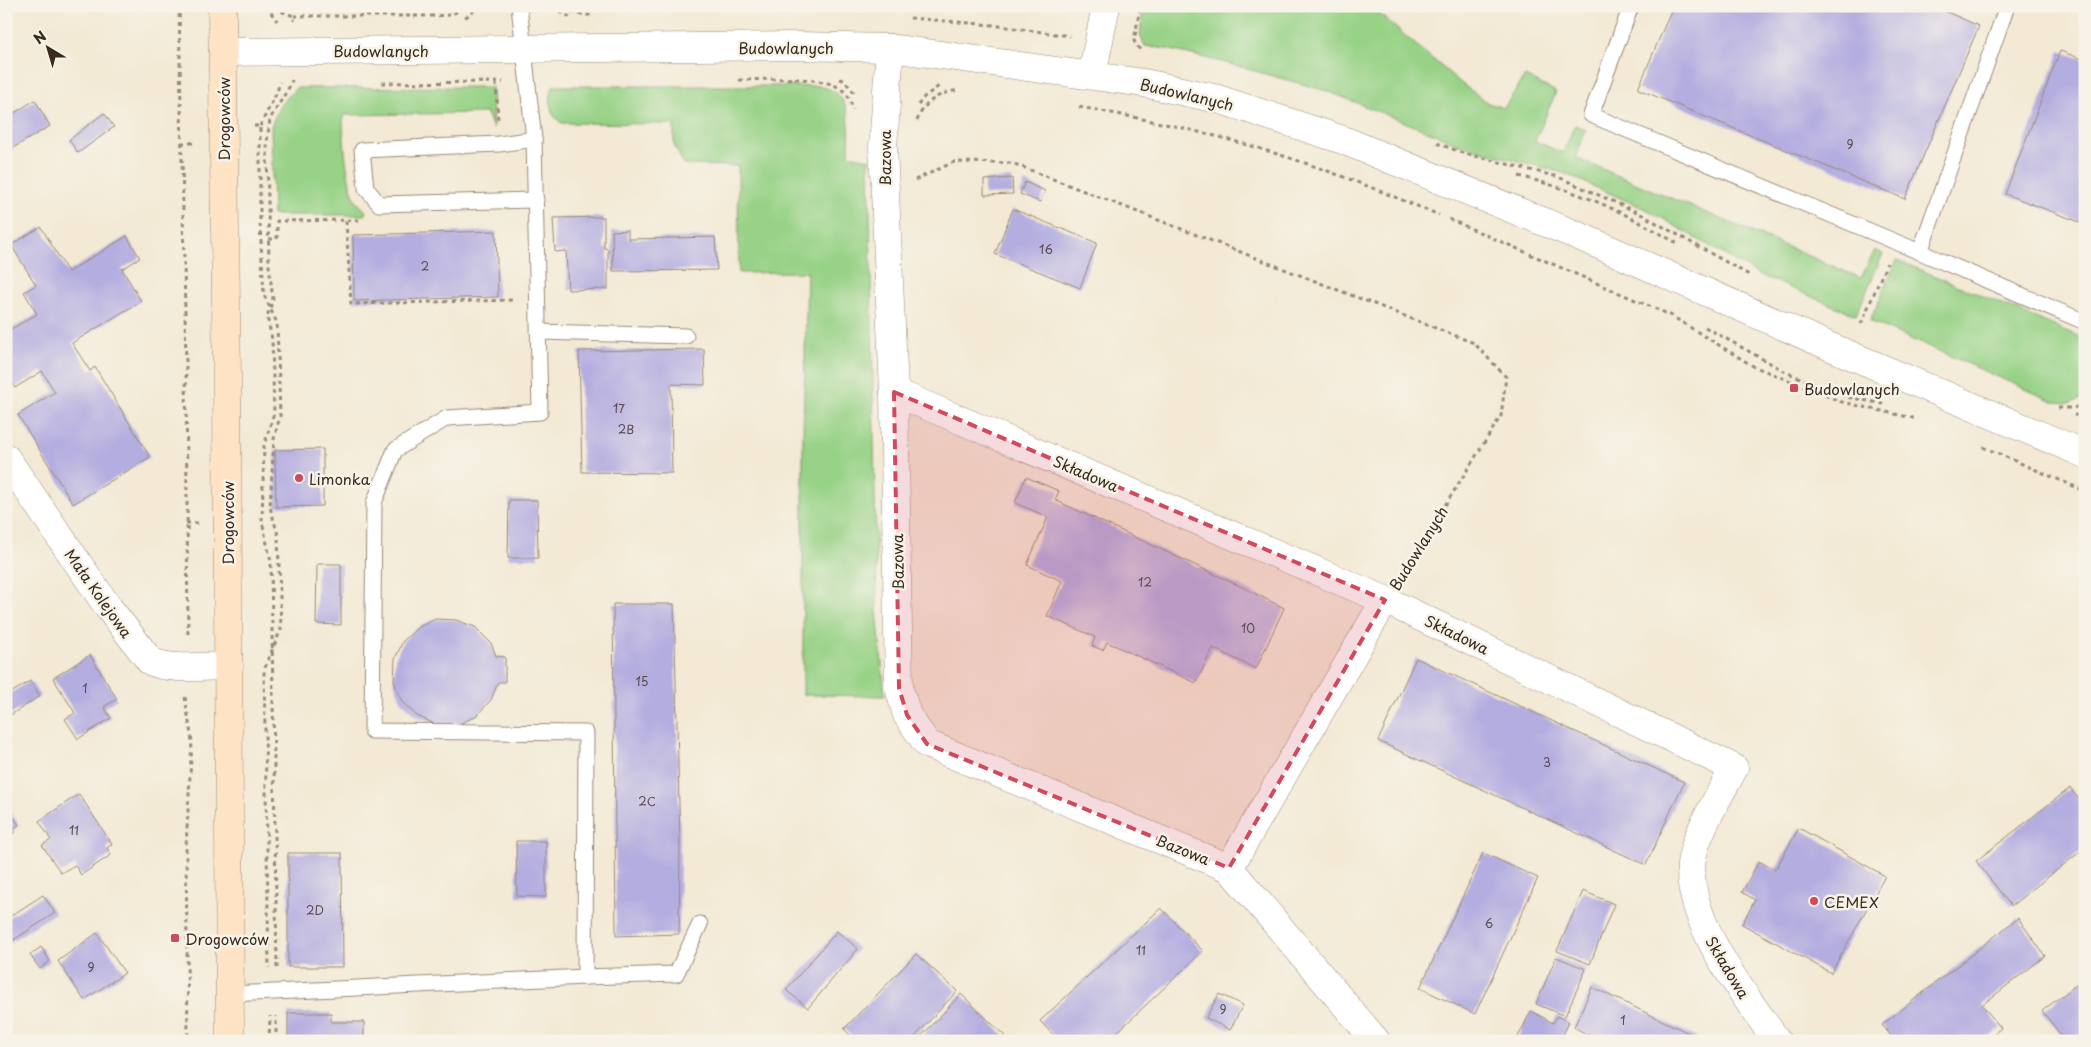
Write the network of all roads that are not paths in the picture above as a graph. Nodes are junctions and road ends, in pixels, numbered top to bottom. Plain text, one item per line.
1 (222, 6) edge
2 (519, 6) edge
3 (1106, 6) edge
4 (1631, 6) edge
5 (2007, 6) edge
6 (890, 48) junction
7 (524, 49) junction
8 (223, 52) junction
9 (1092, 75) junction
10 (534, 139) junction
11 (536, 200) junction
12 (1920, 252) junction
13 (2085, 322) edge
14 (538, 332) junction
15 (686, 336) dead end
16 (894, 392) junction
17 (2085, 454) edge
18 (6, 458) edge
19 (1386, 600) junction
20 (229, 666) junction
21 (1229, 868) junction
22 (700, 924) dead end
23 (585, 977) junction
24 (230, 994) junction
25 (230, 1041) edge
26 (1376, 1041) edge
27 (1777, 1041) edge

1 - 8 main road, Drogowców
2 - 7 lane
3 - 9 street
4 - 12 lane
5 - 12 lane
6 - 7 street, Budowlanych
6 - 9 street, Budowlanych
6 - 16 street, Bazowa
7 - 8 street, Budowlanych
7 - 10 lane
8 - 20 main road, Drogowców
9 - 17 street, Budowlanych
10 - 11 lane
10 - 11 lane
11 - 14 lane
12 - 13 lane
14 - 15 lane
14 - 23 lane
16 - 19 street, Składowa
16 - 21 street, Bazowa
18 - 20 street, Mała Kolejowa
19 - 21 street, Bazowa
19 - 27 street, Składowa
20 - 24 main road, Drogowców
21 - 26 street, Bazowa
22 - 23 lane
23 - 24 lane
24 - 25 main road, Drogowców

